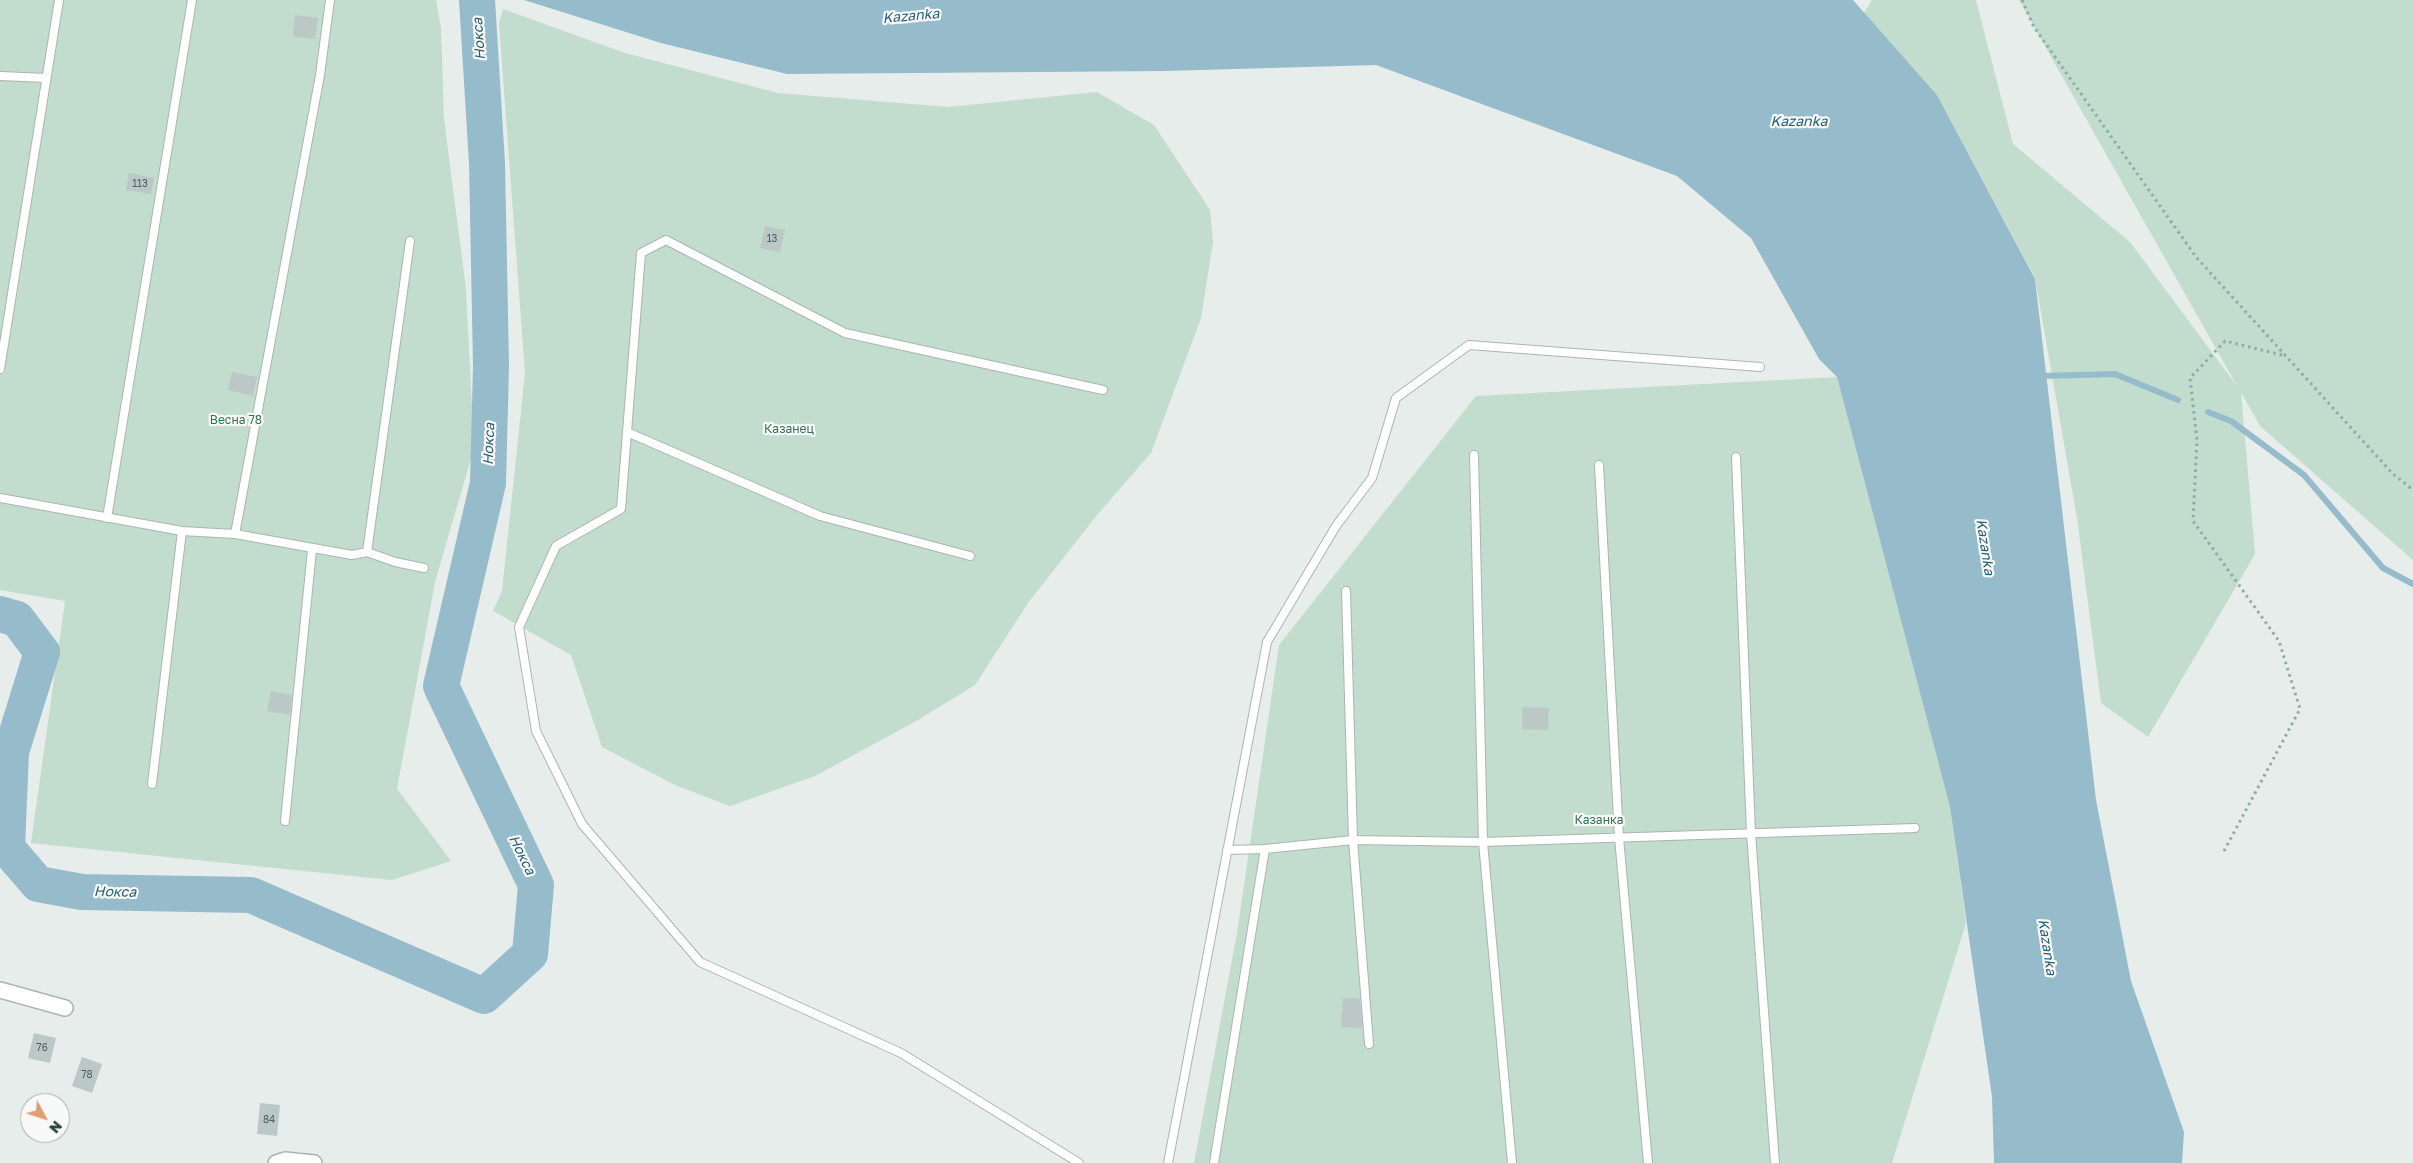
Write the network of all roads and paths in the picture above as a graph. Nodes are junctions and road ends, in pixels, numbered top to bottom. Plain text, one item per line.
1 (59, 0) edge
2 (192, 0) edge
3 (330, 0) edge
4 (2022, 0) edge
5 (0, 76) edge
6 (46, 78) junction
7 (410, 241) dead end
8 (2286, 356) junction
9 (1760, 367) dead end
10 (0, 369) edge
11 (1103, 390) dead end
12 (627, 432) junction
13 (1474, 455) dead end
14 (1736, 457) dead end
15 (1599, 465) dead end
16 (2413, 490) edge
17 (0, 498) edge
18 (107, 518) junction
19 (182, 531) junction
20 (235, 534) junction
21 (312, 550) junction
22 (367, 552) junction
23 (970, 556) dead end
24 (424, 568) dead end
25 (1346, 591) dead end
26 (152, 784) dead end
27 (285, 821) dead end
28 (1915, 828) dead end
29 (1751, 833) junction
30 (1619, 837) junction
31 (1353, 840) junction
32 (1483, 842) junction
33 (1227, 850) junction
34 (1265, 850) junction
35 (2224, 851) dead end
36 (0, 990) edge
37 (65, 1008) dead end
38 (1369, 1044) dead end
39 (276, 1163) edge
40 (314, 1163) edge
41 (1079, 1163) edge
42 (1168, 1163) edge
43 (1214, 1163) edge
44 (1512, 1163) edge
45 (1648, 1163) edge
46 (1775, 1163) edge

1 - 6 lane
2 - 18 lane
3 - 20 lane
4 - 8 path
5 - 6 lane
6 - 10 lane
7 - 22 lane
8 - 16 path
8 - 35 path
9 - 33 lane
11 - 12 lane
12 - 23 lane
12 - 41 lane
13 - 32 lane
14 - 29 lane
15 - 30 lane
17 - 18 lane
18 - 19 lane
19 - 20 lane
19 - 26 lane
20 - 21 lane
21 - 22 lane
21 - 27 lane
22 - 24 lane
25 - 31 lane
28 - 29 lane
29 - 30 lane
29 - 46 lane
30 - 32 lane
30 - 45 lane
31 - 32 lane
31 - 34 lane
31 - 38 lane
32 - 44 lane
33 - 34 lane
33 - 42 lane
34 - 43 lane
36 - 37 street
39 - 40 street

